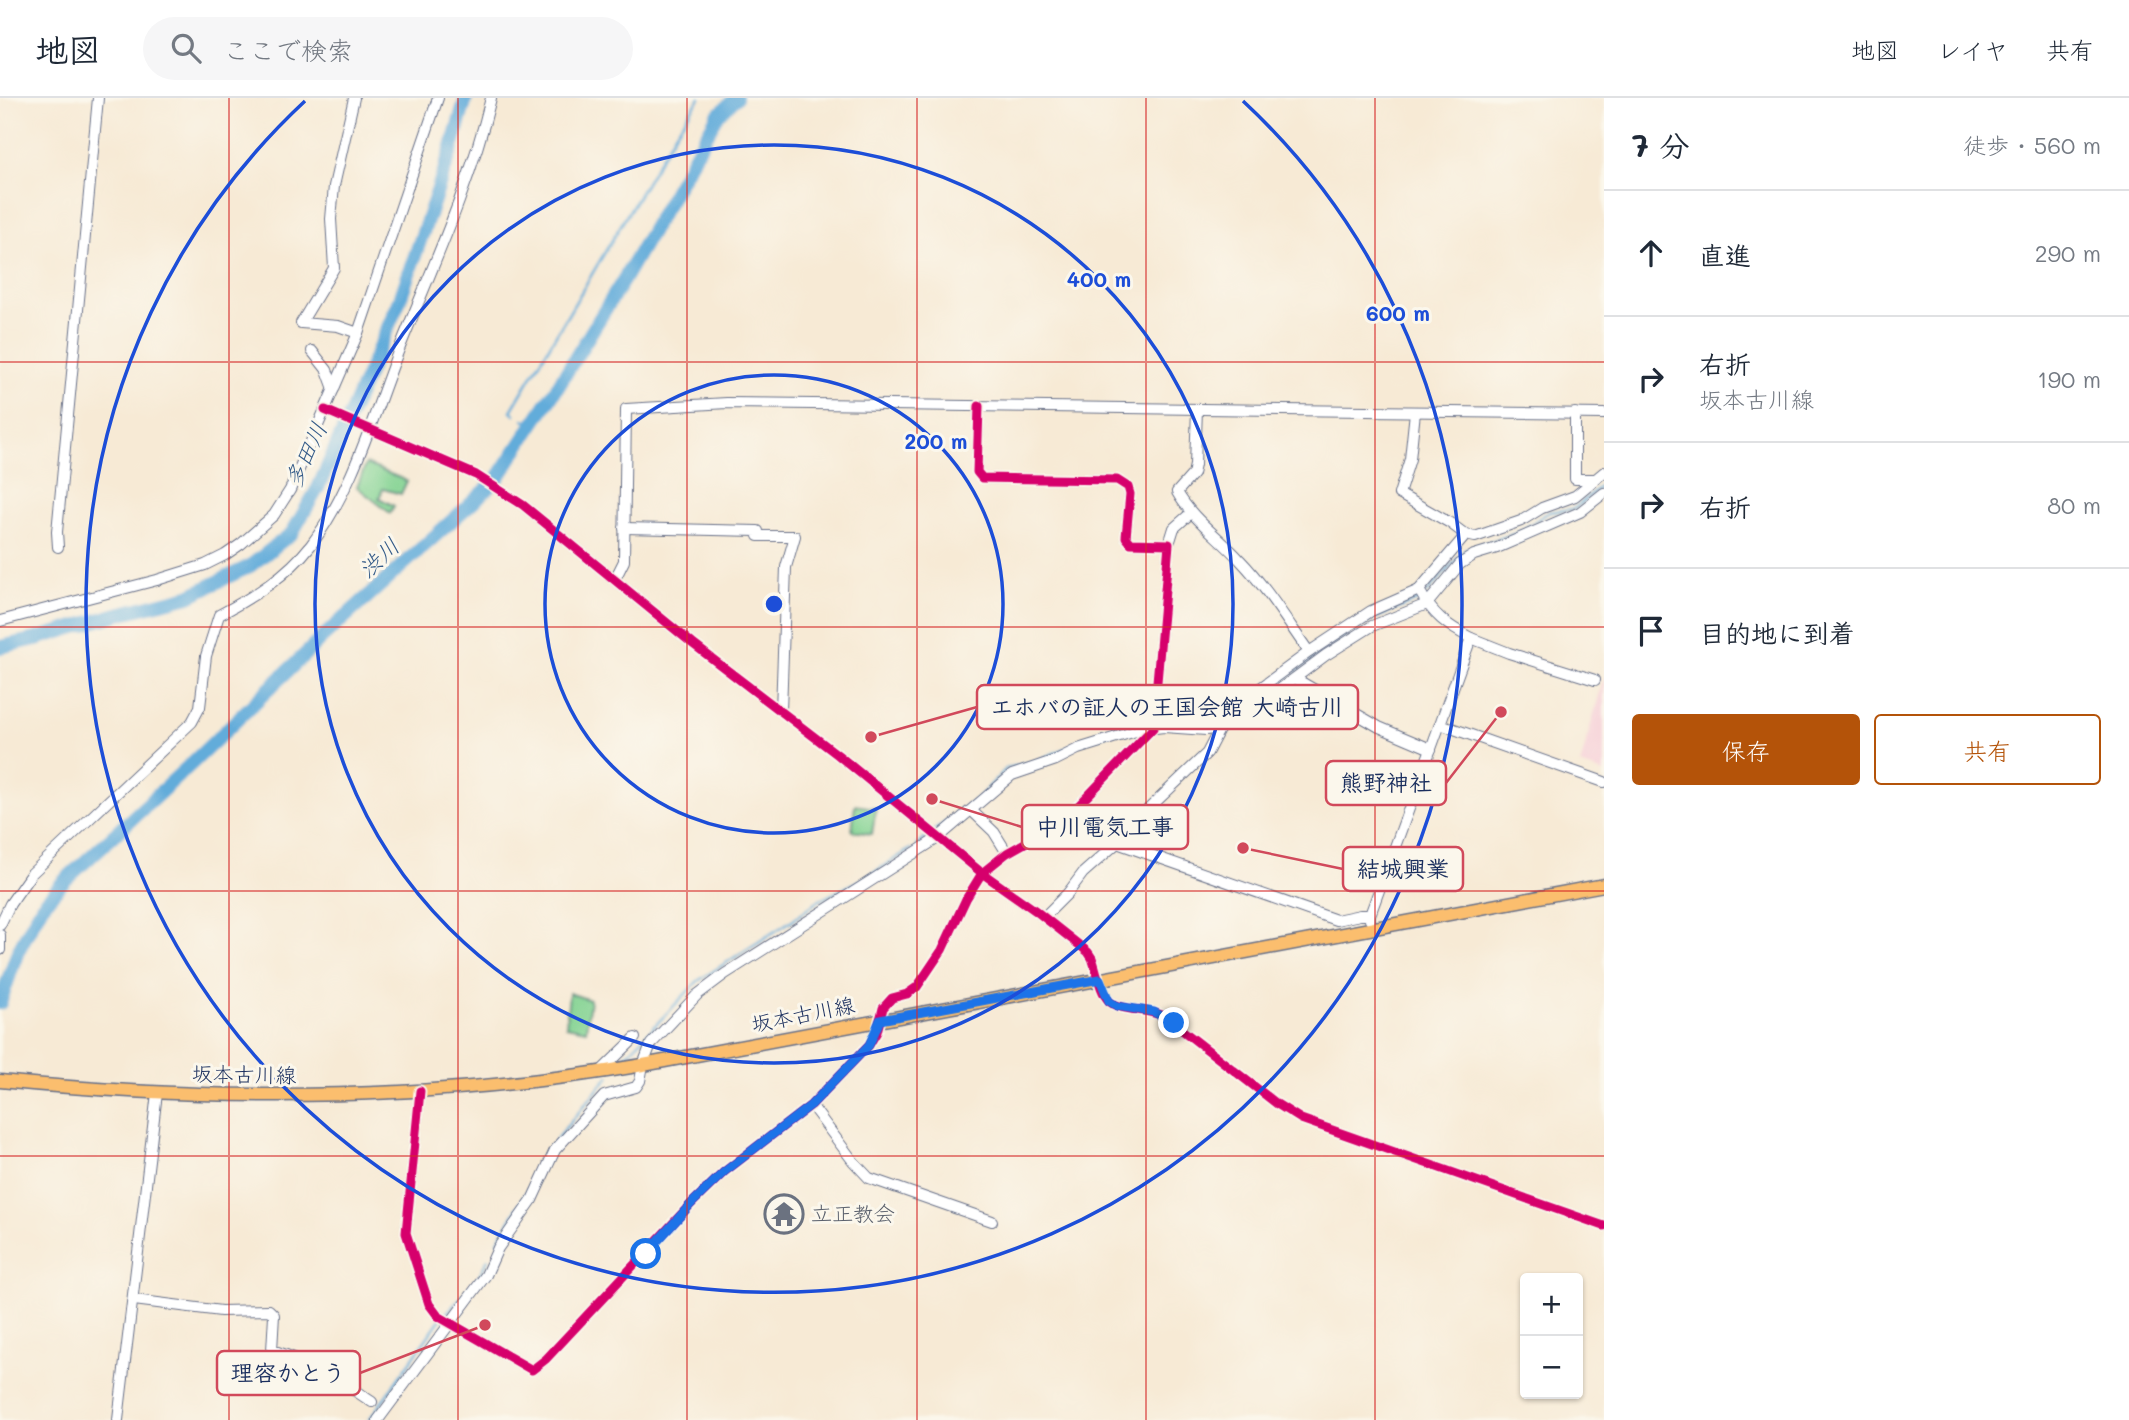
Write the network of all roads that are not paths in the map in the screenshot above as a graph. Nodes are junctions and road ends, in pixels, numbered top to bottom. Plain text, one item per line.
1 (98, 98) edge
2 (354, 98) edge
3 (438, 98) edge
4 (491, 98) edge
5 (358, 333) junction
6 (312, 351) dead end
7 (334, 389) junction
8 (979, 406) junction
9 (1197, 409) junction
10 (328, 411) junction
11 (1415, 412) junction
12 (1575, 413) junction
13 (1604, 414) edge
14 (367, 427) junction
15 (1604, 472) edge
16 (1594, 479) junction
17 (1604, 493) edge
18 (1191, 513) junction
19 (624, 528) junction
20 (1466, 535) junction
21 (1169, 544) junction
22 (58, 547) dead end
23 (615, 579) junction
24 (1423, 597) junction
25 (0, 621) edge
26 (1471, 638) junction
27 (1309, 652) junction
28 (1295, 673) junction
29 (1595, 680) dead end
30 (781, 711) junction
31 (1154, 721) junction
32 (1440, 724) junction
33 (1113, 725) dead end
34 (1220, 728) junction
35 (1431, 749) junction
36 (1604, 782) edge
37 (972, 811) junction
38 (934, 834) junction
39 (1117, 843) junction
40 (1007, 853) junction
41 (982, 873) junction
42 (1604, 885) edge
43 (1045, 917) junction
44 (1370, 922) junction
45 (0, 925) edge
46 (0, 935) edge
47 (0, 950) edge
48 (1100, 979) junction
49 (880, 1020) junction
50 (635, 1038) dead end
51 (643, 1065) junction
52 (601, 1071) junction
53 (0, 1081) edge
54 (420, 1091) junction
55 (157, 1093) junction
56 (811, 1105) junction
57 (992, 1220) dead end
58 (1604, 1226) edge
59 (134, 1300) junction
60 (450, 1322) junction
61 (373, 1402) dead end
62 (118, 1420) edge
63 (378, 1420) edge

1 - 22 street
2 - 5 street
3 - 5 street
4 - 14 street
5 - 7 street
6 - 7 street
7 - 10 street
8 - 9 street
8 - 19 street
8 - 21 street
9 - 11 street
9 - 18 street
10 - 14 street
10 - 25 street
11 - 12 street
11 - 20 street
12 - 13 street
12 - 16 street
14 - 23 street
14 - 45 street
15 - 16 street
16 - 20 street
17 - 24 street
18 - 21 street
18 - 27 street
19 - 23 street
19 - 30 street
20 - 24 street
21 - 31 street
23 - 30 street
24 - 26 street
24 - 27 street
24 - 28 street
26 - 29 street
26 - 32 street
27 - 28 street
28 - 31 street
28 - 34 street
28 - 35 street
30 - 38 street
31 - 33 street
31 - 34 street
31 - 37 street
31 - 40 street
32 - 35 street
32 - 36 street
34 - 39 street
35 - 44 street
37 - 38 street
37 - 40 street
38 - 41 street
38 - 51 street
39 - 43 street
39 - 44 street
40 - 41 street
41 - 43 street
41 - 49 street
42 - 44 main road, 坂本古川線
43 - 48 street
44 - 48 main road, 坂本古川線
46 - 47 street
48 - 49 main road, 坂本古川線
48 - 58 street
49 - 51 main road, 坂本古川線
49 - 56 street
50 - 52 street
51 - 52 main road, 坂本古川線
51 - 60 street
52 - 54 main road, 坂本古川線
53 - 55 main road, 坂本古川線
54 - 55 main road, 坂本古川線
54 - 60 street
55 - 59 street
56 - 57 street
56 - 60 street
59 - 61 street
59 - 62 street
60 - 63 street

